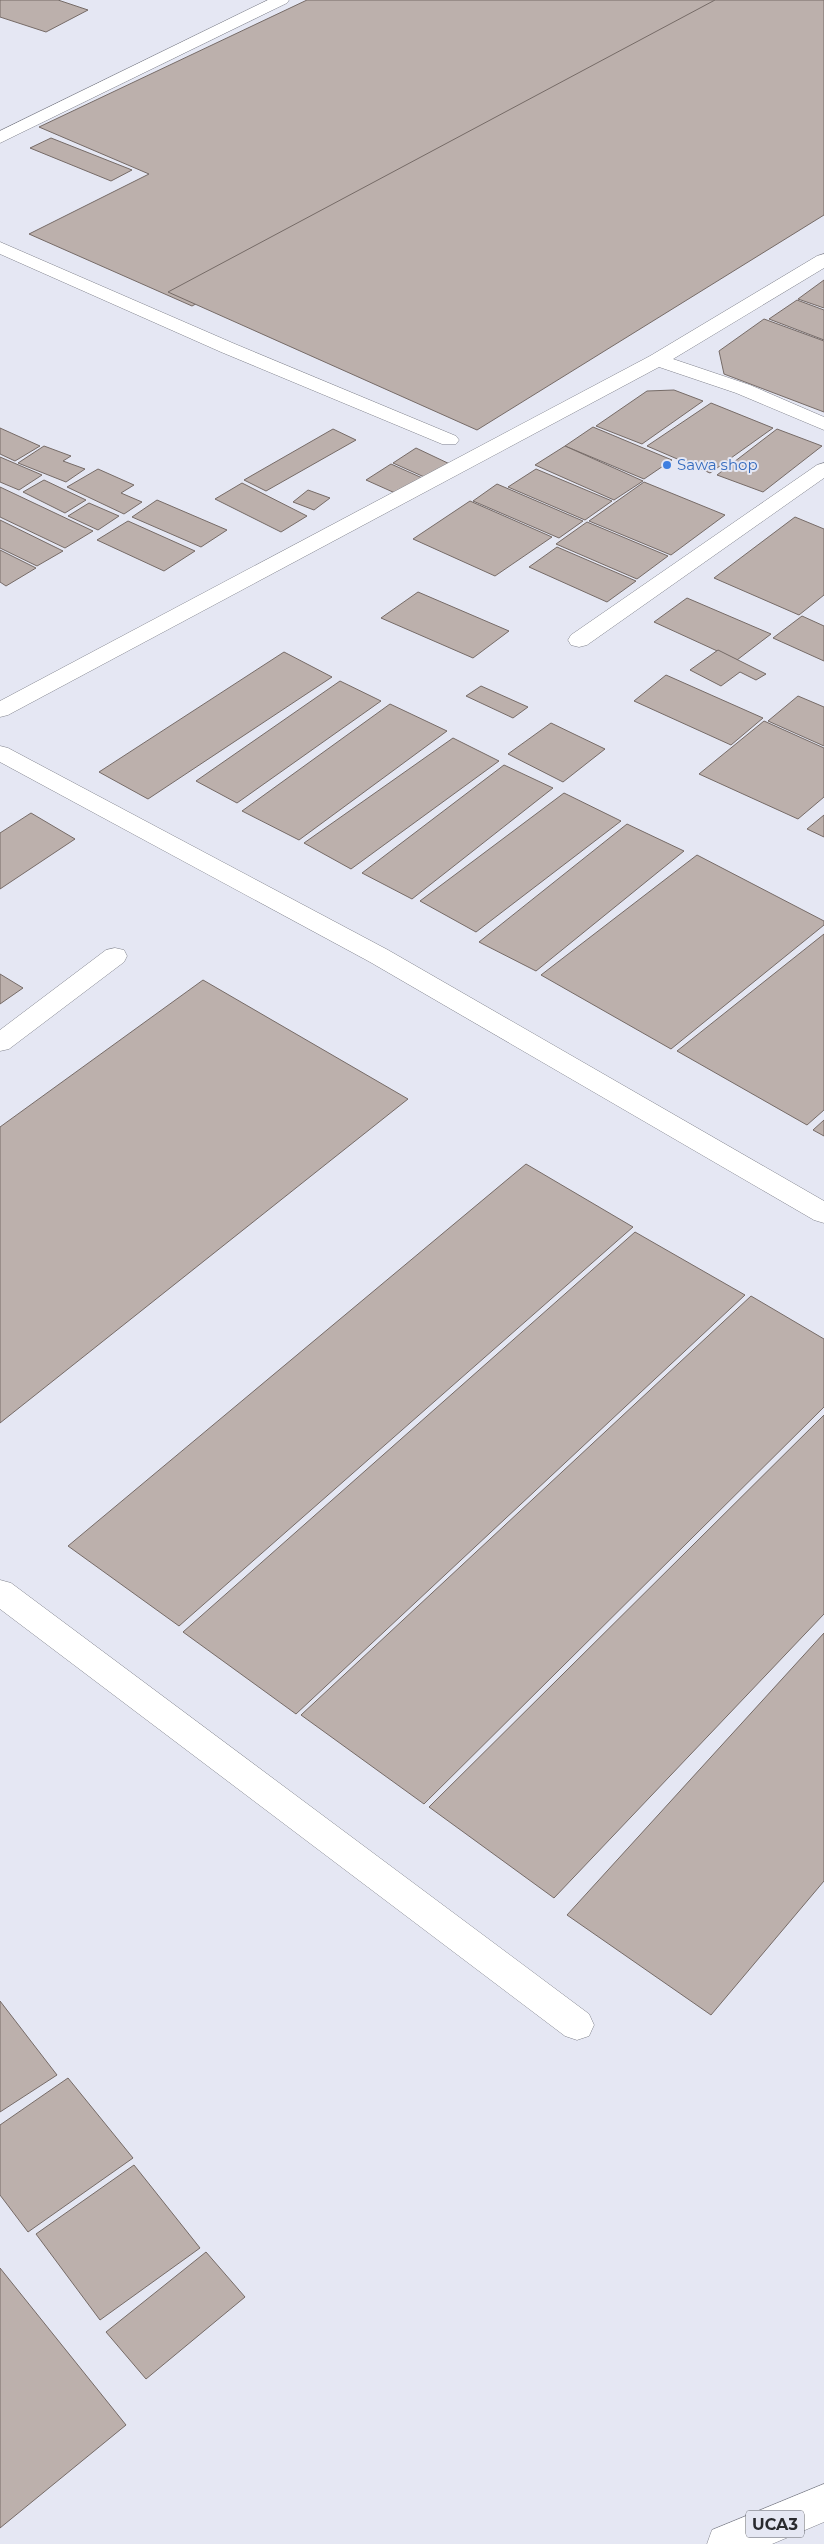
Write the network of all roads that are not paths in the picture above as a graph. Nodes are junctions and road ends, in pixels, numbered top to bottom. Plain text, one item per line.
1 (281, 0) edge
2 (0, 138) edge
3 (0, 247) edge
4 (824, 260) edge
5 (657, 360) junction
6 (824, 424) edge
7 (449, 440) dead end
8 (824, 469) edge
9 (578, 640) dead end
10 (0, 710) edge
11 (0, 753) edge
12 (116, 956) dead end
13 (0, 1043) edge
14 (824, 1213) edge
15 (0, 1592) edge
16 (577, 2025) dead end
17 (824, 2503) edge
18 (726, 2544) edge

1 - 2 street
3 - 7 street
4 - 5 street
5 - 6 street
5 - 10 street
8 - 9 street
11 - 14 street
12 - 13 street
15 - 16 street
17 - 18 street, UCA3

